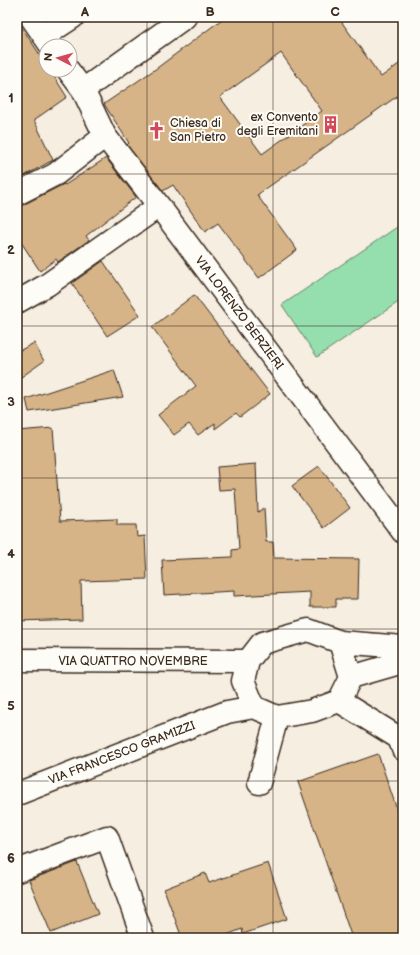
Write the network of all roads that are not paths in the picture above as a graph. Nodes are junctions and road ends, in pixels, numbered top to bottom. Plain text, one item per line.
1 (31, 17) edge
2 (73, 17) edge
3 (185, 17) edge
4 (45, 38) edge
5 (50, 38) edge
6 (74, 78) edge
7 (83, 90) junction
8 (105, 136) junction
9 (17, 194) edge
10 (159, 206) junction
11 (17, 302) edge
12 (403, 532) edge
13 (340, 642) junction
14 (400, 658) edge
15 (17, 660) edge
16 (246, 671) junction
17 (351, 677) junction
18 (339, 701) junction
19 (254, 707) junction
20 (227, 712) junction
21 (277, 717) junction
22 (403, 749) edge
23 (259, 783) dead end
24 (17, 794) edge
25 (17, 871) edge
26 (143, 938) edge

1 - 4 street
2 - 5 street
3 - 7 street
6 - 7 street, VIA LORENZO BERZIERI
7 - 8 street, VIA LORENZO BERZIERI
8 - 9 street
8 - 10 street, VIA LORENZO BERZIERI
10 - 11 street
10 - 12 street, VIA LORENZO BERZIERI
13 - 14 street
13 - 16 street
13 - 17 street
14 - 17 street
15 - 16 street, VIA QUATTRO NOVEMBRE
16 - 19 street
16 - 20 street
17 - 18 street
18 - 21 street
18 - 22 street
19 - 20 street
19 - 21 street
20 - 24 street, VIA FRANCESCO GRAMIZZI
21 - 23 street
25 - 26 street

